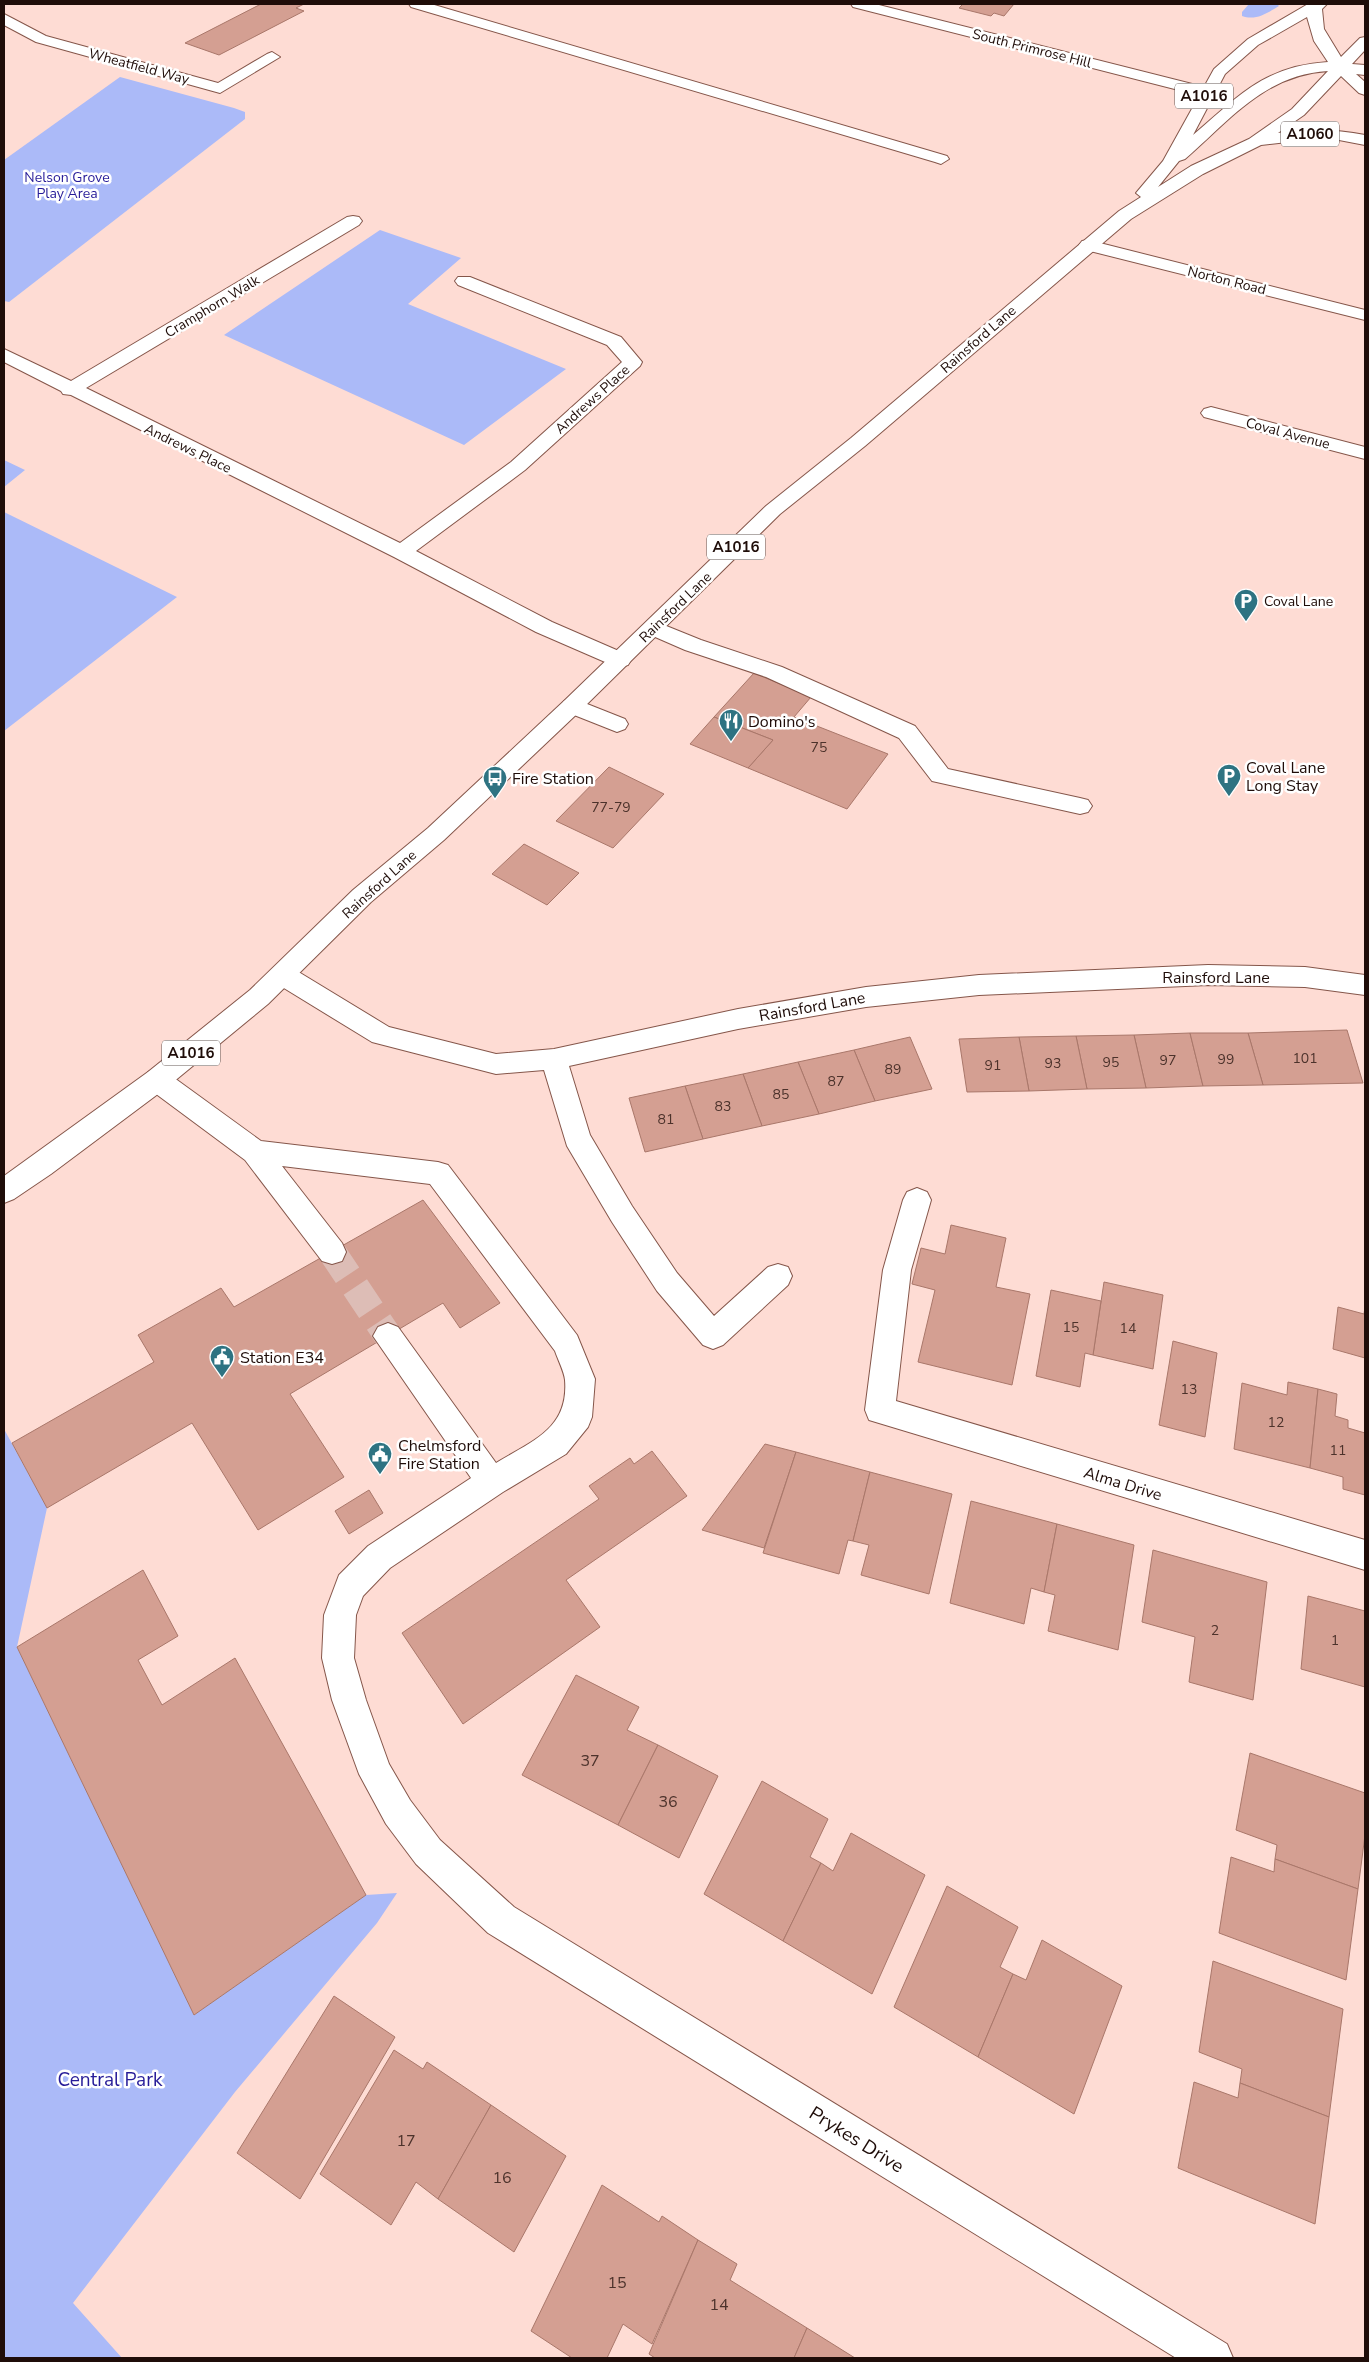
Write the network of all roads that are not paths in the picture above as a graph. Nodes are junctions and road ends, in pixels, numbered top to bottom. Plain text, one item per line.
1 (416, 4) edge
2 (858, 4) edge
3 (1316, 5) edge
4 (4, 18) edge
5 (1365, 41) edge
6 (272, 57) dead end
7 (1340, 65) junction
8 (1365, 70) edge
9 (1365, 90) edge
10 (1206, 92) junction
11 (1365, 140) edge
12 (1255, 142) junction
13 (941, 159) dead end
14 (1170, 163) junction
15 (1125, 215) junction
16 (353, 221) dead end
17 (1088, 245) junction
18 (464, 281) dead end
19 (1365, 315) edge
20 (4, 355) edge
21 (70, 390) junction
22 (1211, 413) dead end
23 (1365, 453) edge
24 (401, 552) junction
25 (654, 628) junction
26 (620, 660) junction
27 (572, 706) junction
28 (617, 724) dead end
29 (1080, 806) dead end
30 (283, 975) junction
31 (1365, 985) edge
32 (554, 1060) junction
33 (158, 1080) junction
34 (255, 1152) junction
35 (6, 1186) edge
36 (918, 1200) dead end
37 (332, 1252) tunnel mouth
38 (778, 1276) dead end
39 (388, 1336) tunnel mouth
40 (492, 1482) junction
41 (1365, 1556) edge
42 (1213, 2358) edge

1 - 13 street
2 - 10 street, South Primrose Hill
3 - 7 street
3 - 10 street, Rainsford Lane / A1016
4 - 6 street, Wheatfield Way
5 - 7 street, Rainsford Lane / A1016
7 - 8 street
7 - 9 street
7 - 12 street, Rainsford Lane / A1016
7 - 14 street
10 - 14 street, Rainsford Lane / A1016
11 - 12 street, A1060
12 - 15 street, Rainsford Lane / A1016
14 - 15 street, Rainsford Lane / A1016
15 - 17 street, Rainsford Lane / A1016
16 - 21 street, Cramphorn Walk
17 - 19 street, Norton Road
17 - 25 street, Rainsford Lane / A1016
18 - 24 street, Andrews Place
20 - 21 street, Andrews Place
21 - 24 street, Andrews Place
22 - 23 street, Coval Avenue
24 - 26 street, Andrews Place
25 - 26 street, Rainsford Lane / A1016
25 - 29 street
26 - 27 street, Rainsford Lane / A1016
27 - 28 street
27 - 30 street, Rainsford Lane / A1016
30 - 32 street, Rainsford Lane
30 - 33 street, Rainsford Lane / A1016
31 - 32 street, Rainsford Lane
32 - 38 street
33 - 34 street
33 - 35 street, Rainsford Lane / A1016
34 - 37 street
34 - 40 street, Prykes Drive
36 - 41 street, Alma Drive
39 - 40 street
40 - 42 street, Prykes Drive

